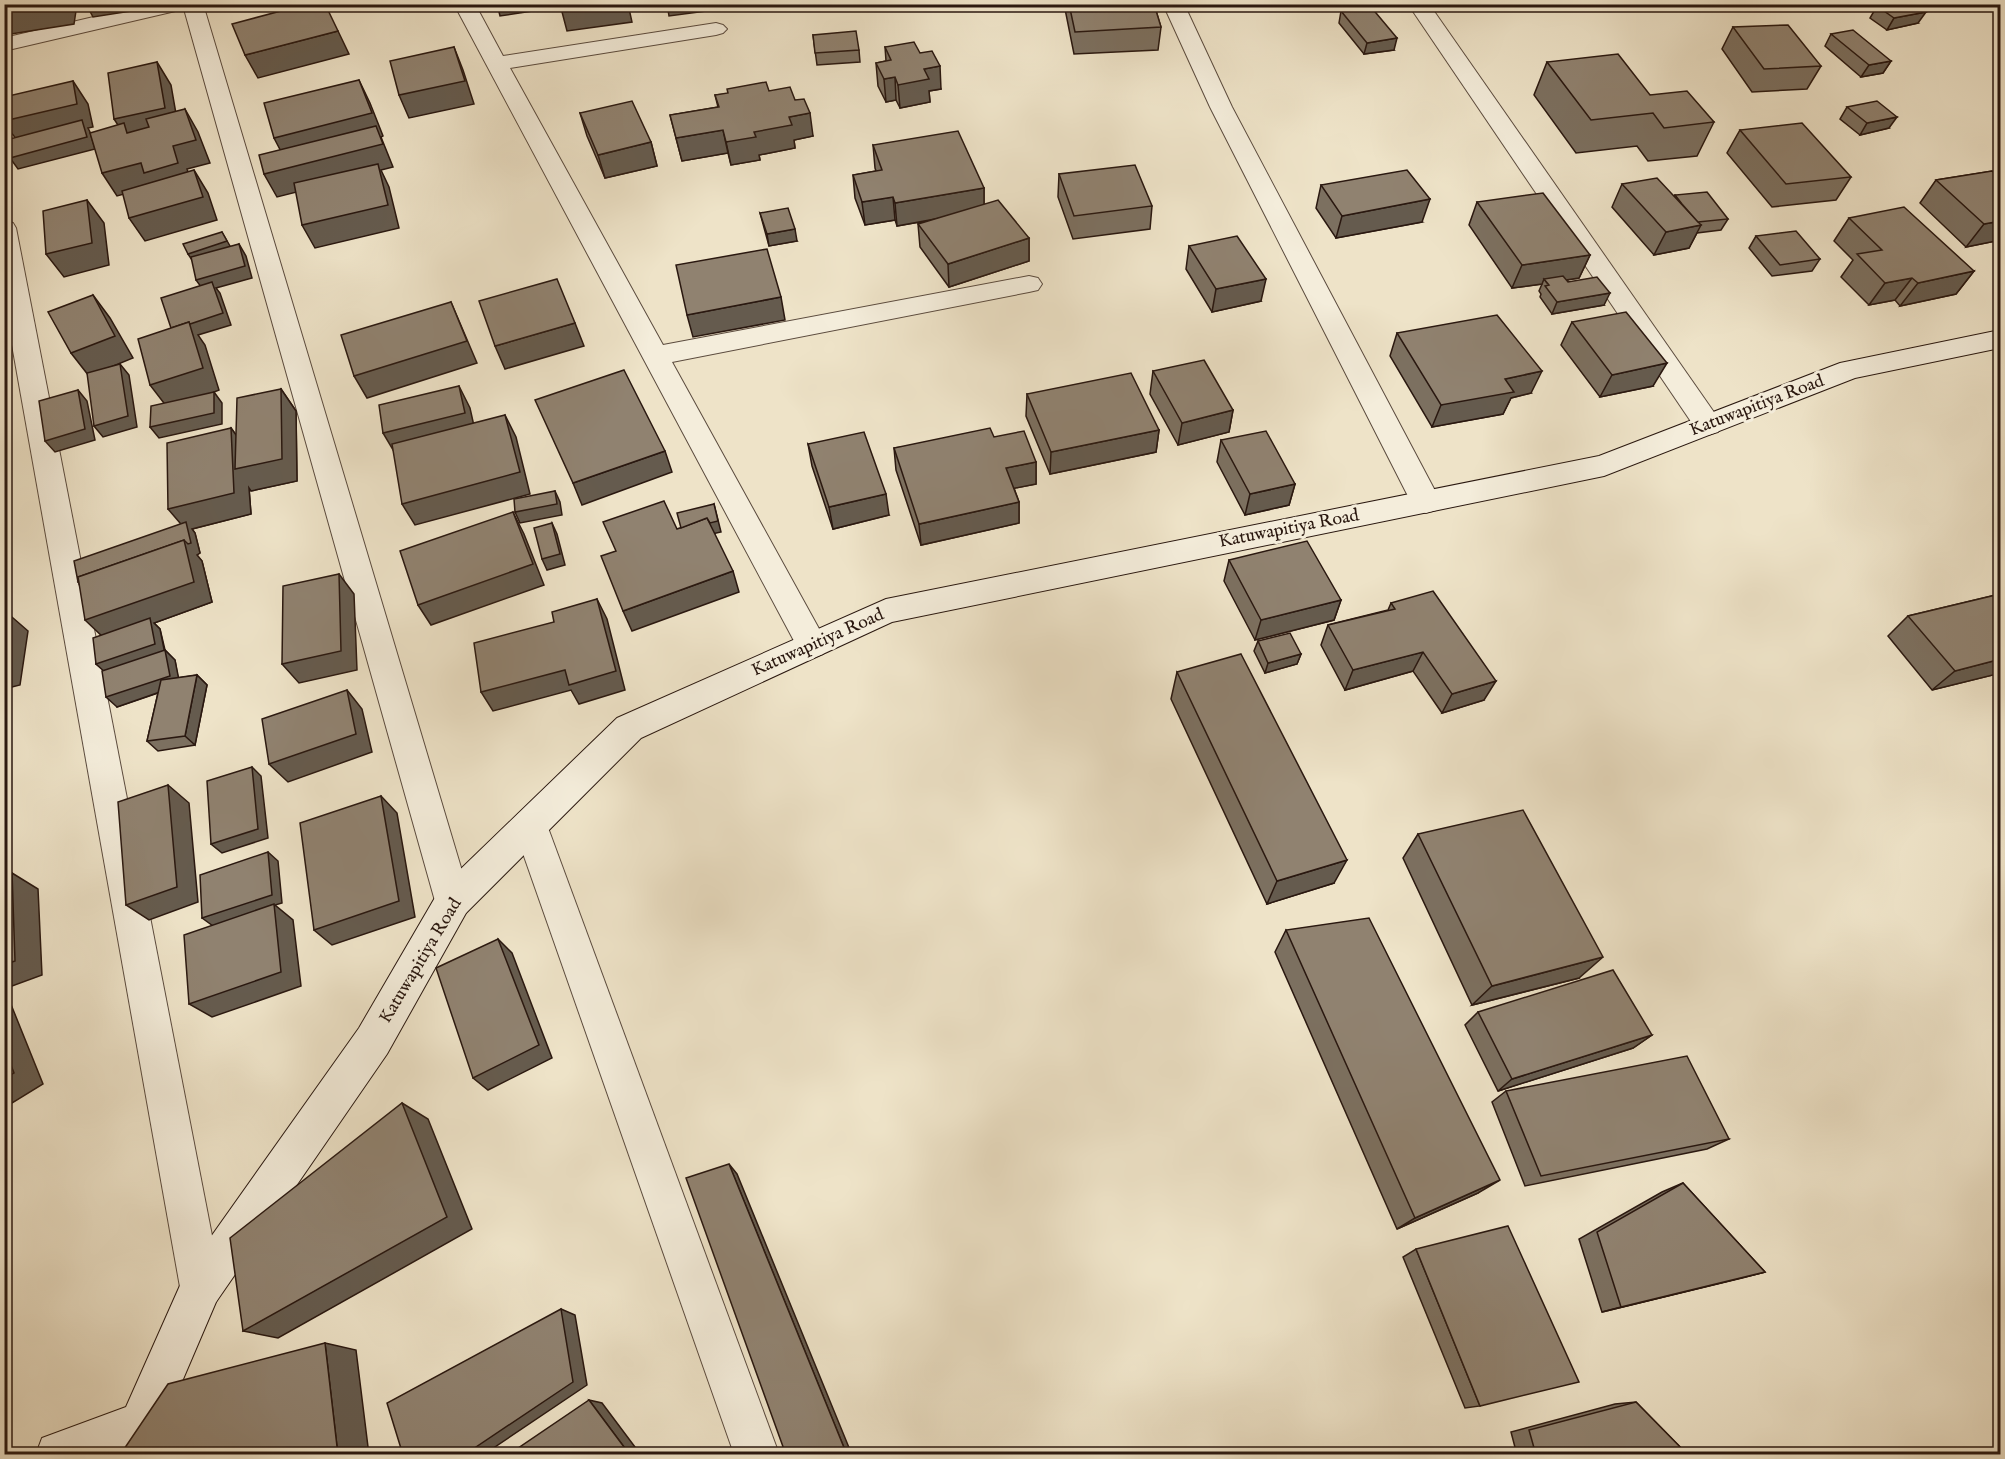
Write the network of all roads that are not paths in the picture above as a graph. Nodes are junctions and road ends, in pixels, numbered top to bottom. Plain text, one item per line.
1 (178, 4) edge
2 (193, 4) edge
3 (464, 4) edge
4 (1173, 4) edge
5 (1418, 4) edge
6 (716, 29) dead end
7 (4, 45) edge
8 (496, 64) junction
9 (4, 228) edge
10 (1029, 284) dead end
11 (2001, 339) edge
12 (655, 356) junction
13 (1708, 425) junction
14 (1426, 502) junction
15 (812, 645) junction
16 (530, 825) junction
17 (453, 901) junction
18 (201, 1287) junction
19 (133, 1439) edge
20 (58, 1455) edge
21 (758, 1455) edge

1 - 7 street
2 - 17 street
3 - 8 street
4 - 14 street
5 - 13 street
6 - 8 street
8 - 12 street
9 - 18 street
10 - 12 street
11 - 13 street, Katuwapitiya Road
12 - 15 street
13 - 14 street, Katuwapitiya Road
14 - 15 street, Katuwapitiya Road
15 - 16 street, Katuwapitiya Road
16 - 17 street, Katuwapitiya Road
16 - 21 street
17 - 18 street, Katuwapitiya Road
18 - 19 street, Katuwapitiya Road
19 - 20 street, Katuwapitiya Road

